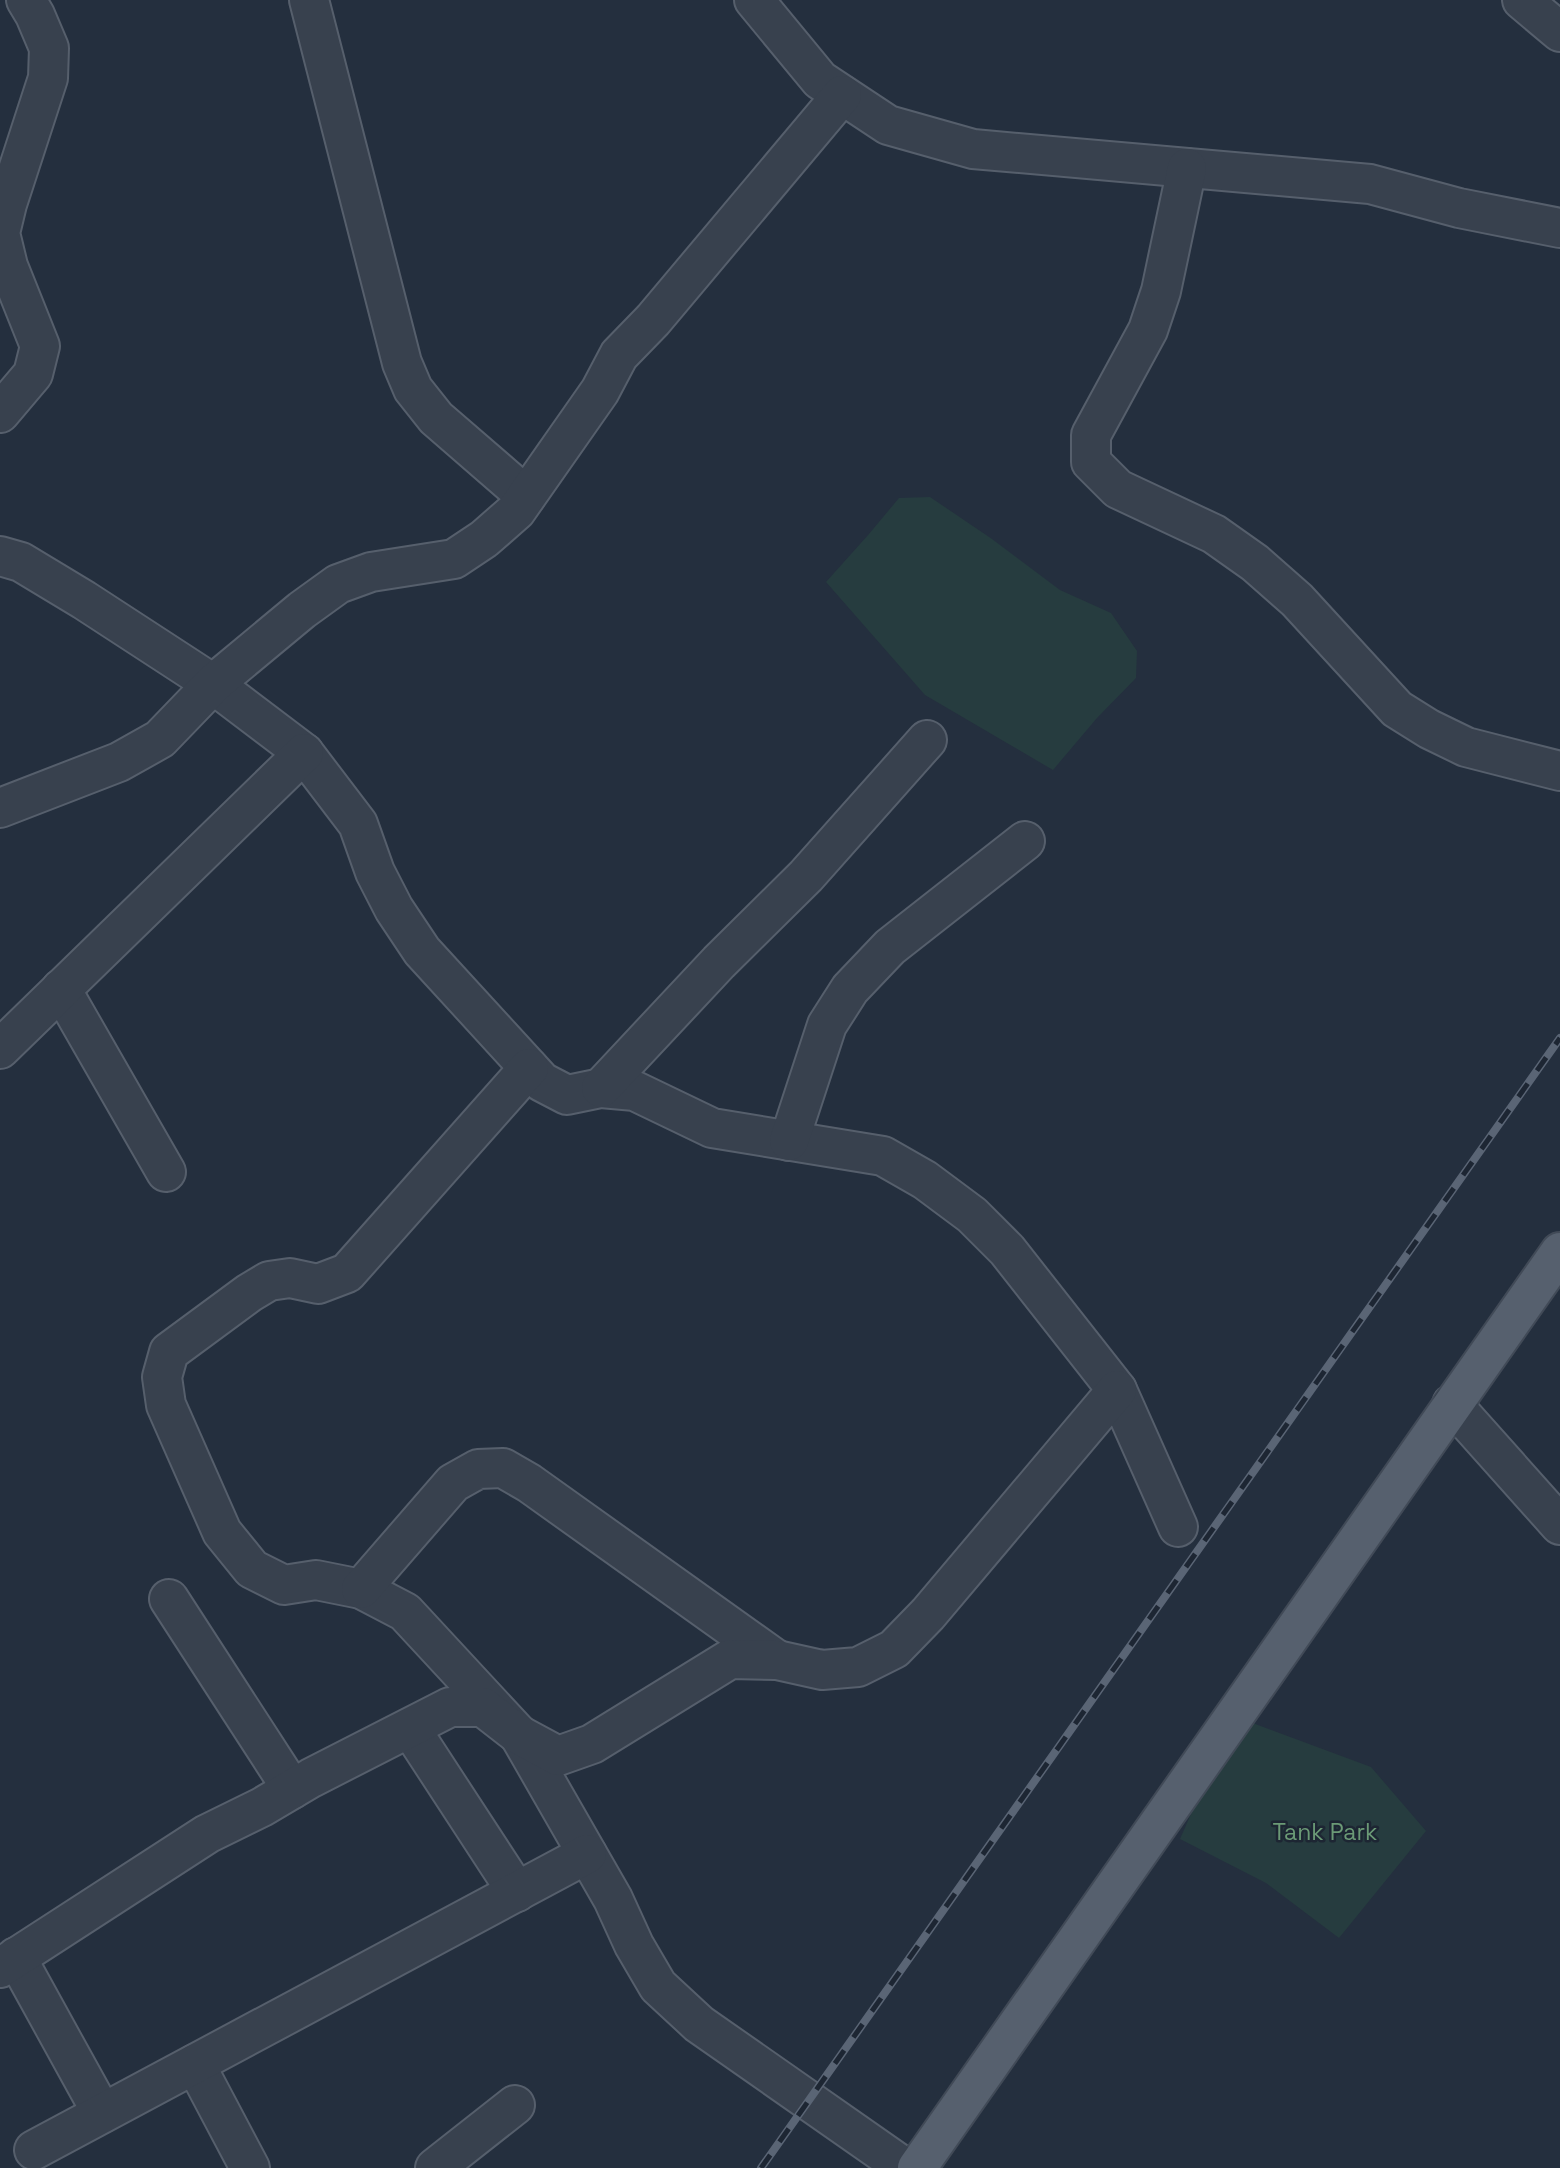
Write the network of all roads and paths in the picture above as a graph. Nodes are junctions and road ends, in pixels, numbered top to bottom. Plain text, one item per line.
1 (26, 0) edge
2 (309, 0) edge
3 (754, 0) edge
4 (1522, 0) edge
5 (1560, 32) edge
6 (842, 95) junction
7 (1187, 168) junction
8 (1560, 228) edge
9 (0, 413) edge
10 (526, 496) junction
11 (0, 556) edge
12 (213, 684) junction
13 (927, 740) dead end
14 (304, 753) junction
15 (1560, 771) edge
16 (0, 808) edge
17 (1025, 841) dead end
18 (61, 989) junction
19 (0, 1049) edge
20 (529, 1068) junction
21 (601, 1088) junction
22 (789, 1141) junction
23 (166, 1172) dead end
24 (1560, 1252) edge
25 (1117, 1390) junction
26 (1452, 1404) junction
27 (1560, 1525) edge
28 (1178, 1527) dead end
29 (361, 1589) junction
30 (169, 1599) dead end
31 (777, 1660) junction
32 (410, 1728) junction
33 (519, 1735) junction
34 (292, 1789) junction
35 (587, 1854) junction
36 (516, 1892) junction
37 (8, 1963) edge
38 (195, 2064) junction
39 (515, 2105) dead end
40 (102, 2113) junction
41 (34, 2150) dead end
42 (250, 2168) edge
43 (436, 2168) edge
44 (905, 2168) edge
45 (917, 2168) edge

1 - 9 street
2 - 10 street
3 - 6 street
4 - 5 street
6 - 7 street
6 - 10 street
7 - 8 street
7 - 15 street
10 - 12 street
11 - 12 street
12 - 14 street
12 - 16 street
13 - 21 street
14 - 18 street
14 - 20 street
17 - 22 street
18 - 19 street
18 - 23 street
20 - 21 street
20 - 29 street
21 - 22 street
22 - 25 street
24 - 26 main road
25 - 28 street
25 - 31 street
26 - 27 street
26 - 45 main road
29 - 31 street
29 - 33 street
30 - 34 street
31 - 33 street
32 - 33 street
32 - 34 street
32 - 36 street
33 - 35 street
34 - 37 street
35 - 36 street
35 - 44 street
36 - 38 street
37 - 40 street
38 - 40 street
38 - 42 street
39 - 43 street
40 - 41 street

